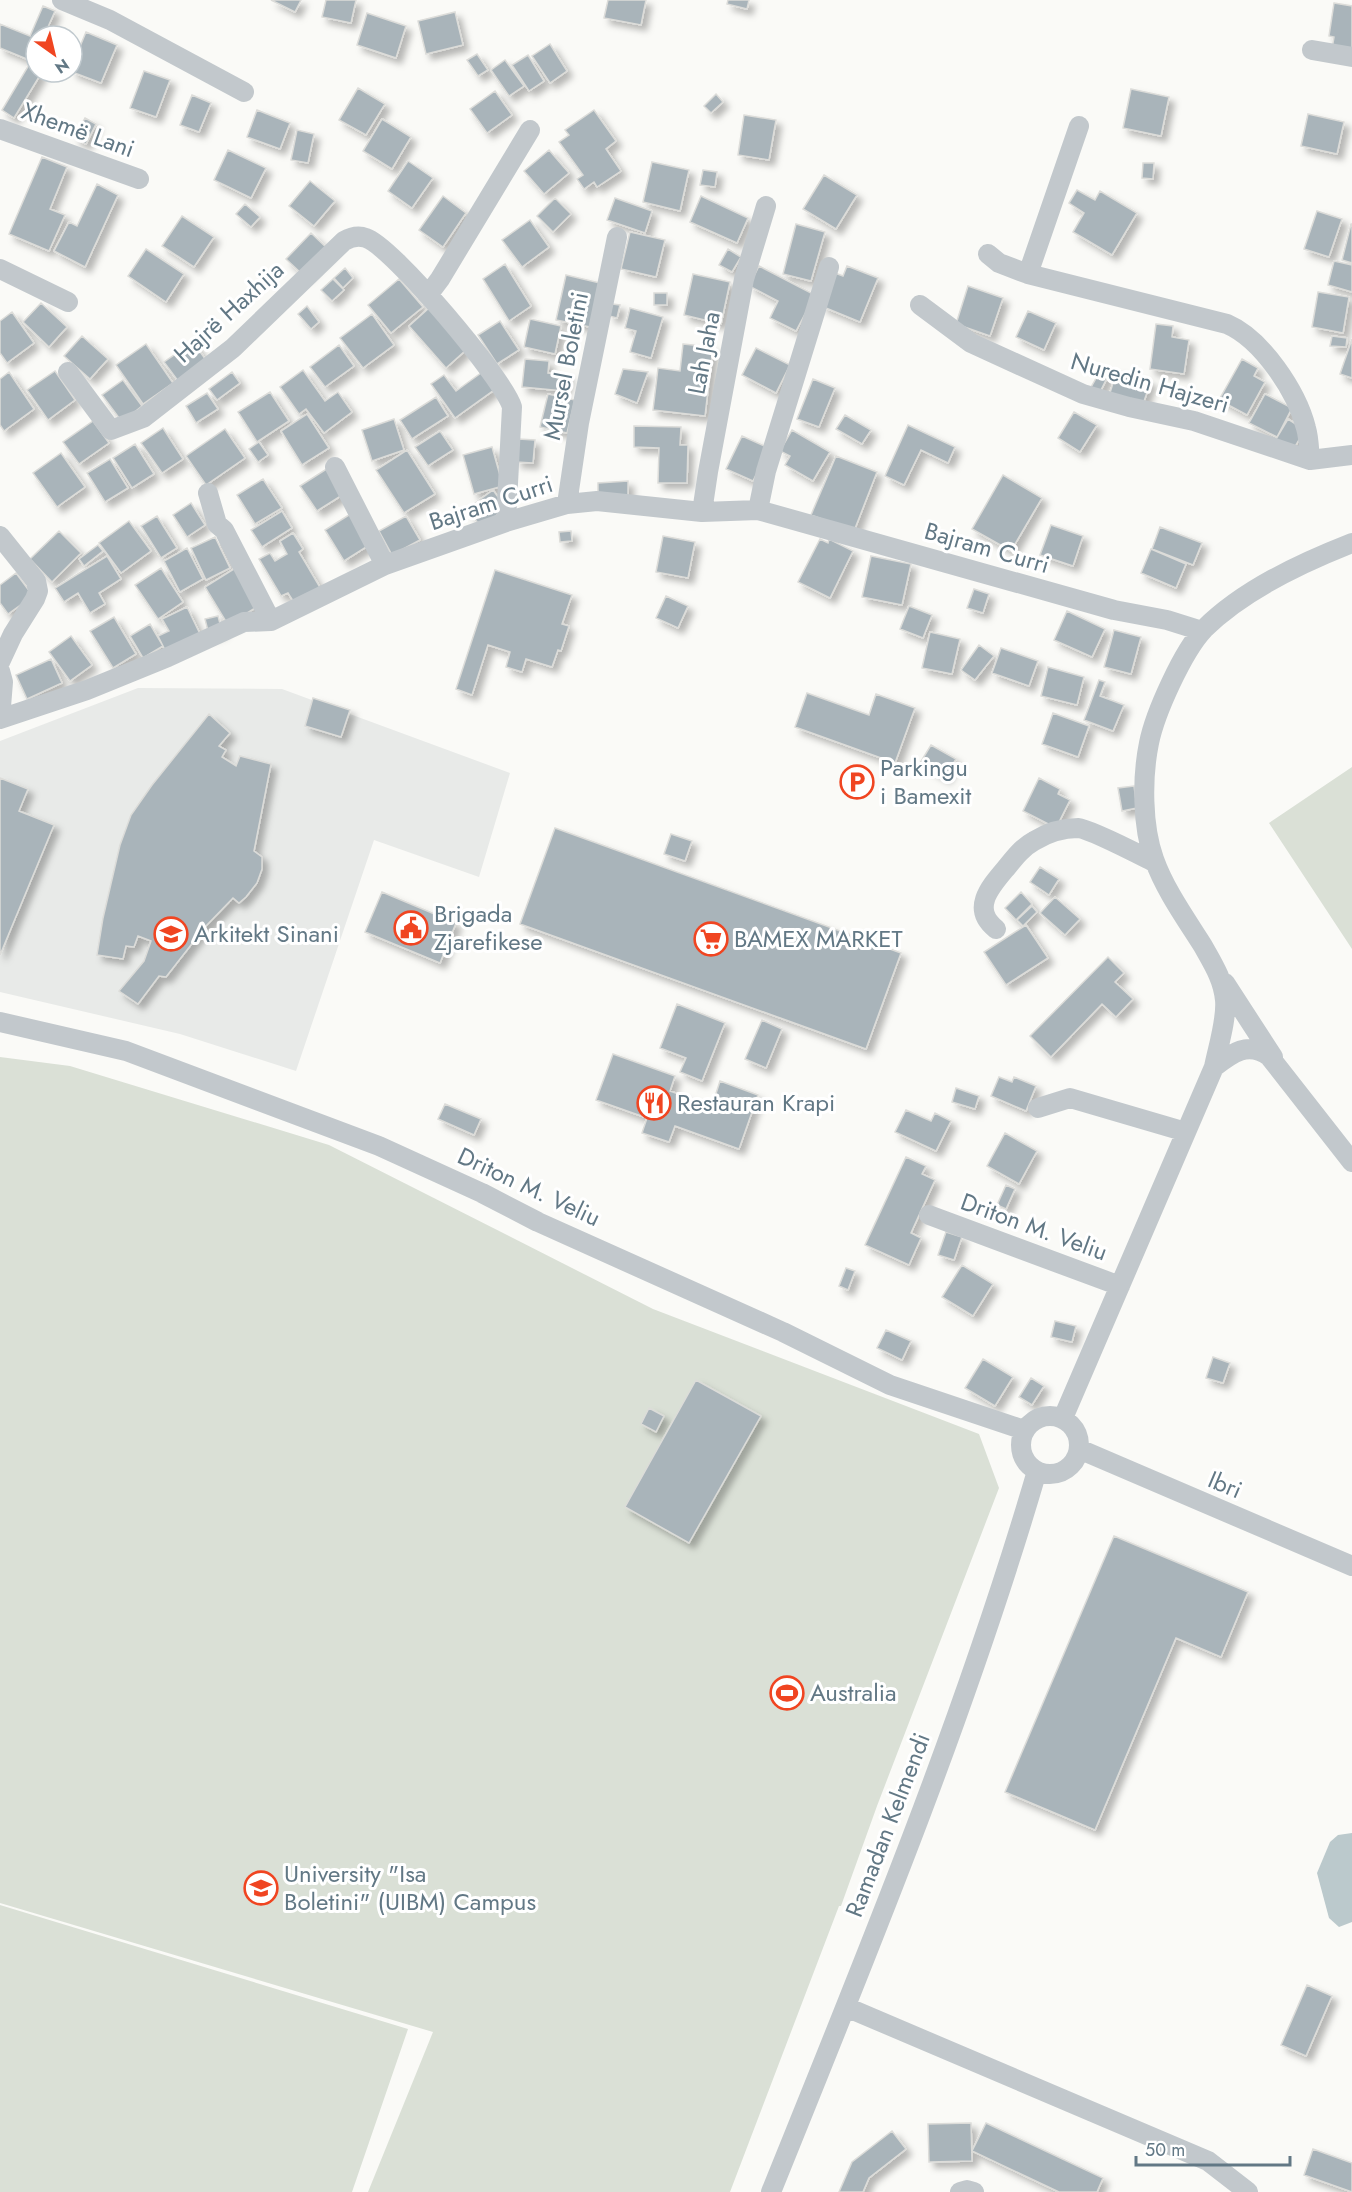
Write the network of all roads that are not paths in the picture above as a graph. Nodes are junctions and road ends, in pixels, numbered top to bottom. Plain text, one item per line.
1 (62, 0) edge
2 (1312, 50) dead end
3 (1352, 57) edge
4 (244, 92) dead end
5 (1080, 126) dead end
6 (0, 129) edge
7 (530, 130) dead end
8 (139, 179) dead end
9 (766, 206) dead end
10 (617, 237) dead end
11 (988, 254) dead end
12 (829, 267) dead end
13 (0, 269) edge
14 (1028, 274) junction
15 (428, 295) junction
16 (68, 302) dead end
17 (920, 305) dead end
18 (68, 372) dead end
19 (1352, 455) edge
20 (1310, 460) junction
21 (335, 468) dead end
22 (208, 493) dead end
23 (567, 504) junction
24 (758, 510) junction
25 (702, 512) junction
26 (506, 522) junction
27 (0, 536) edge
28 (1352, 543) edge
29 (385, 565) junction
30 (271, 621) junction
31 (1202, 631) junction
32 (0, 662) edge
33 (0, 671) edge
34 (0, 719) edge
35 (1154, 862) junction
36 (996, 929) dead end
37 (1221, 977) junction
38 (0, 1022) edge
39 (1214, 1067) junction
40 (1284, 1074) junction
41 (1038, 1108) dead end
42 (1186, 1132) junction
43 (1352, 1162) edge
44 (929, 1215) dead end
45 (1120, 1286) junction
46 (1063, 1418) junction
47 (1024, 1430) junction
48 (1079, 1449) junction
49 (1037, 1471) junction
50 (1352, 1566) edge
51 (846, 2007) junction
52 (771, 2192) edge
53 (960, 2192) edge
54 (974, 2192) edge
55 (1248, 2192) edge

1 - 4 street
2 - 3 street
5 - 14 street
6 - 8 street, Xhemë Lani
7 - 15 street
9 - 25 street, Lah Jaha
10 - 23 street, Mursel Boletini
11 - 14 street
12 - 24 street
13 - 16 street
14 - 20 street
15 - 18 street, Hajrë Haxhija
15 - 26 street, Hajrë Haxhija
17 - 20 street, Nuredin Hajzeri
19 - 20 street, Nuredin Hajzeri
21 - 29 street
22 - 30 street
23 - 25 street, Bajram Curri
23 - 26 street, Bajram Curri
24 - 25 street, Bajram Curri
24 - 31 street, Bajram Curri
26 - 29 street, Bajram Curri
27 - 32 street
28 - 31 street
29 - 30 street, Bajram Curri
30 - 34 street, Bajram Curri
31 - 35 street
33 - 34 street
35 - 36 street
35 - 37 street
37 - 39 street, Driton M. Veliu
37 - 40 street
38 - 47 street, Driton M. Veliu
39 - 40 street
39 - 42 street, Driton M. Veliu
40 - 43 street
41 - 42 street
42 - 45 street, Driton M. Veliu
44 - 45 street, Driton M. Veliu
45 - 46 street, Driton M. Veliu
46 - 47 street
46 - 48 street
47 - 49 street
48 - 49 street
48 - 50 street, Ibri
49 - 51 street, Ramadan Kelmendi
51 - 52 street, Ramadan Kelmendi
51 - 55 street
53 - 54 street

